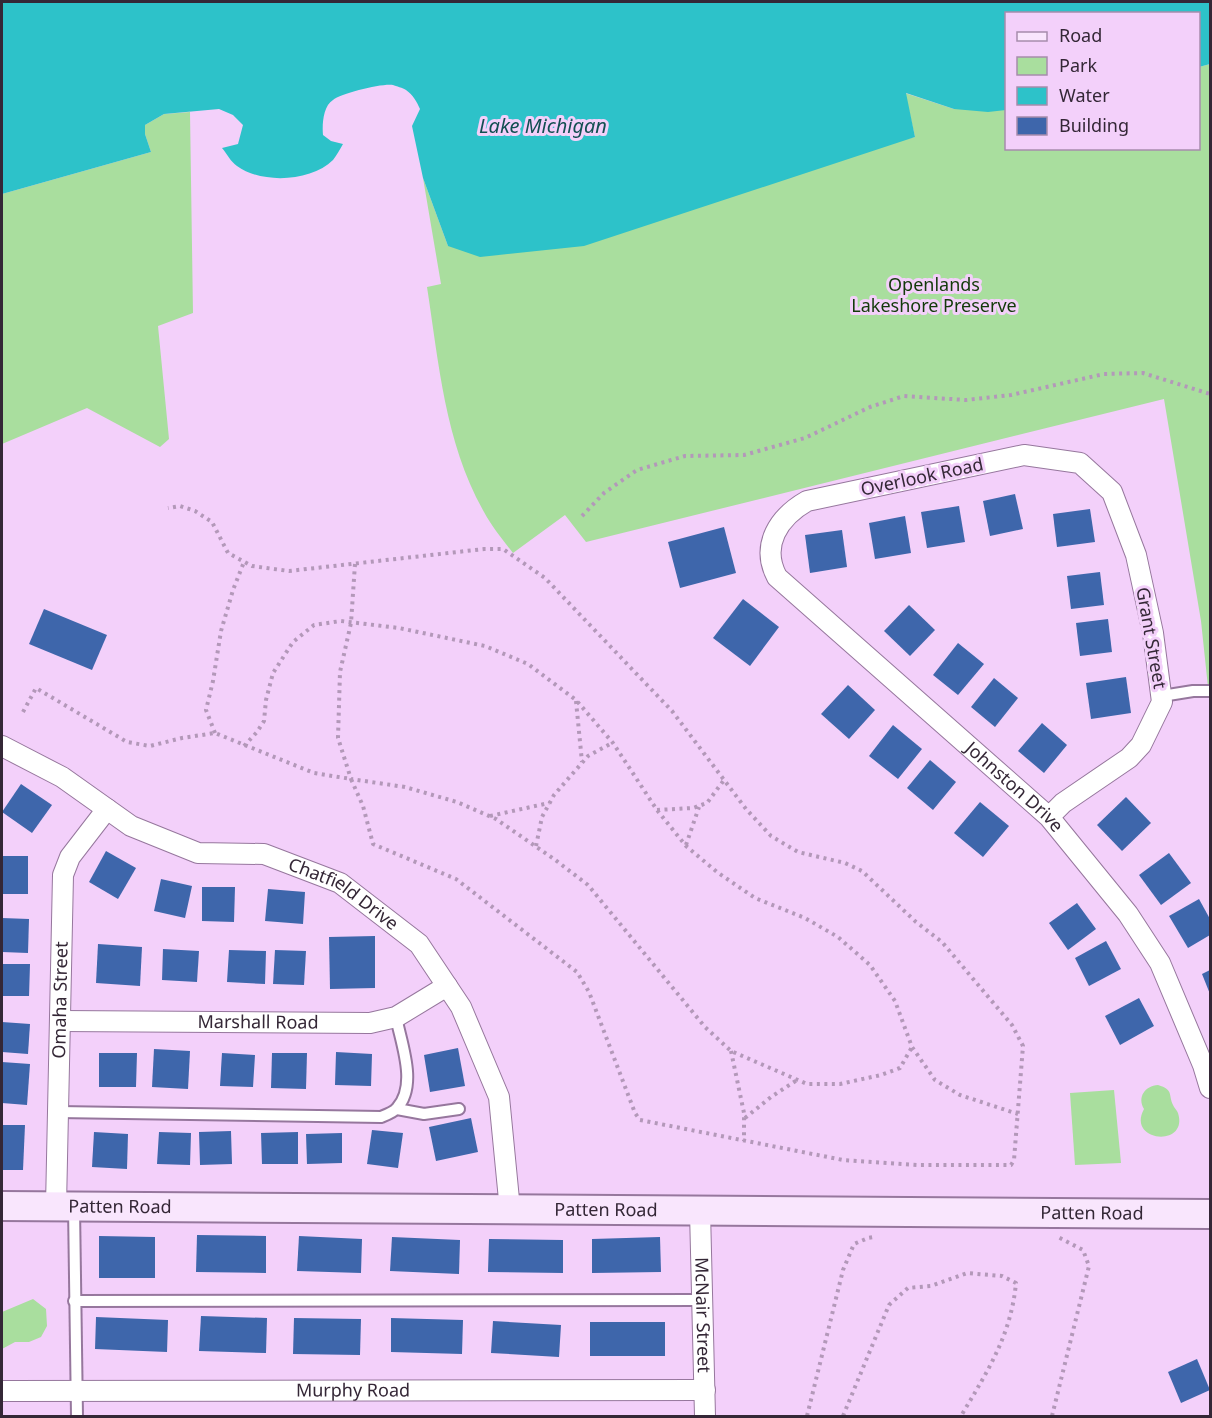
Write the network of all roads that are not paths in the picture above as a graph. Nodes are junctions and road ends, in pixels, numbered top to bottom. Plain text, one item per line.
1 (1080, 463) joint
2 (776, 531) joint
3 (1210, 691) edge
4 (1162, 696) junction
5 (2, 746) edge
6 (107, 809) junction
7 (1049, 817) junction
8 (447, 986) junction
9 (396, 1017) junction
10 (60, 1021) junction
11 (1210, 1088) edge
12 (397, 1109) junction
13 (459, 1109) dead end
14 (58, 1112) junction
15 (2, 1206) edge
16 (65, 1206) junction
17 (510, 1210) junction
18 (700, 1211) junction
19 (1210, 1214) edge
20 (702, 1300) junction
21 (74, 1301) junction
22 (705, 1390) junction
23 (2, 1391) edge
24 (75, 1391) junction
25 (76, 1416) edge
26 (705, 1416) edge

1 - 2 street, Overlook Road
1 - 4 street, Grant Street
2 - 7 street, Johnston Drive
3 - 4 lane
4 - 7 street, Grant Street
5 - 6 street, Chatfield Drive
6 - 8 street, Chatfield Drive
6 - 10 street, Omaha Street
7 - 11 street, Johnston Drive
8 - 9 street, Marshall Road
8 - 17 street, Chatfield Drive
9 - 10 street, Marshall Road
9 - 12 lane
10 - 14 street, Omaha Street
12 - 13 lane
12 - 14 lane
14 - 16 street, Omaha Street
15 - 16 street, Patten Road
16 - 17 street, Patten Road
16 - 21 lane
17 - 18 street, Patten Road
18 - 19 street, Patten Road
18 - 20 street, McNair Street
20 - 21 lane
20 - 22 street, McNair Street
21 - 24 lane
22 - 24 street, Murphy Road
22 - 26 street, McNair Street
23 - 24 street, Murphy Road
24 - 25 lane

